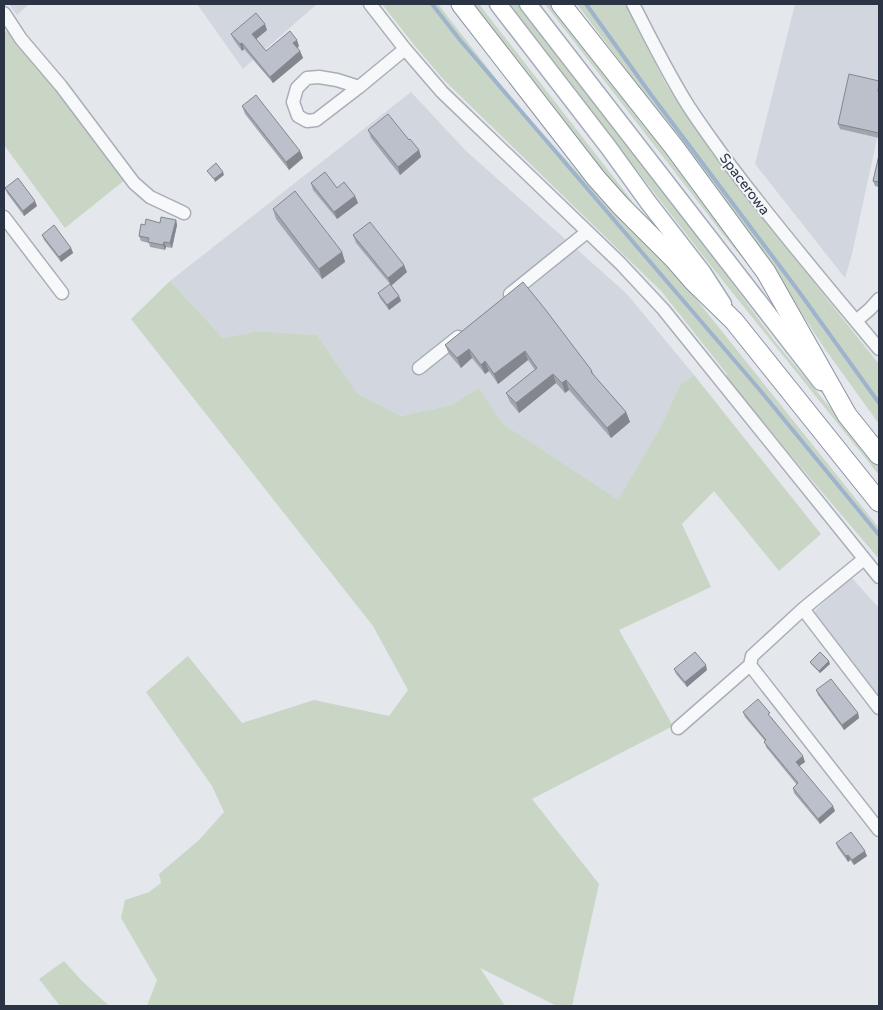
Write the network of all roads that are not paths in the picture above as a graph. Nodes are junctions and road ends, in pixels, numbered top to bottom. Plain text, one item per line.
1 (370, 4) edge
2 (461, 4) edge
3 (498, 4) edge
4 (528, 4) edge
5 (561, 4) edge
6 (633, 4) edge
7 (4, 13) edge
8 (405, 49) junction
9 (359, 87) junction
10 (184, 213) dead end
11 (4, 217) edge
12 (587, 232) junction
13 (62, 293) dead end
14 (879, 300) edge
15 (502, 301) edge
16 (856, 320) junction
17 (734, 321) junction
18 (463, 332) edge
19 (879, 349) edge
20 (418, 368) dead end
21 (847, 415) junction
22 (879, 455) edge
23 (879, 502) edge
24 (864, 559) junction
25 (879, 577) edge
26 (803, 609) junction
27 (750, 665) junction
28 (879, 708) edge
29 (678, 728) dead end
30 (879, 830) edge

1 - 8 street
2 - 17 highway
3 - 17 main road
4 - 21 main road
5 - 21 highway
6 - 16 street, Spacerowa
7 - 10 street
8 - 9 street
8 - 12 street
9 - 9 street
11 - 13 street
12 - 15 street
12 - 24 street
14 - 16 street
16 - 19 street, Spacerowa
17 - 23 highway
18 - 20 street
21 - 22 highway
24 - 25 street
24 - 26 street
26 - 27 street
26 - 28 street
27 - 29 street
27 - 30 street

